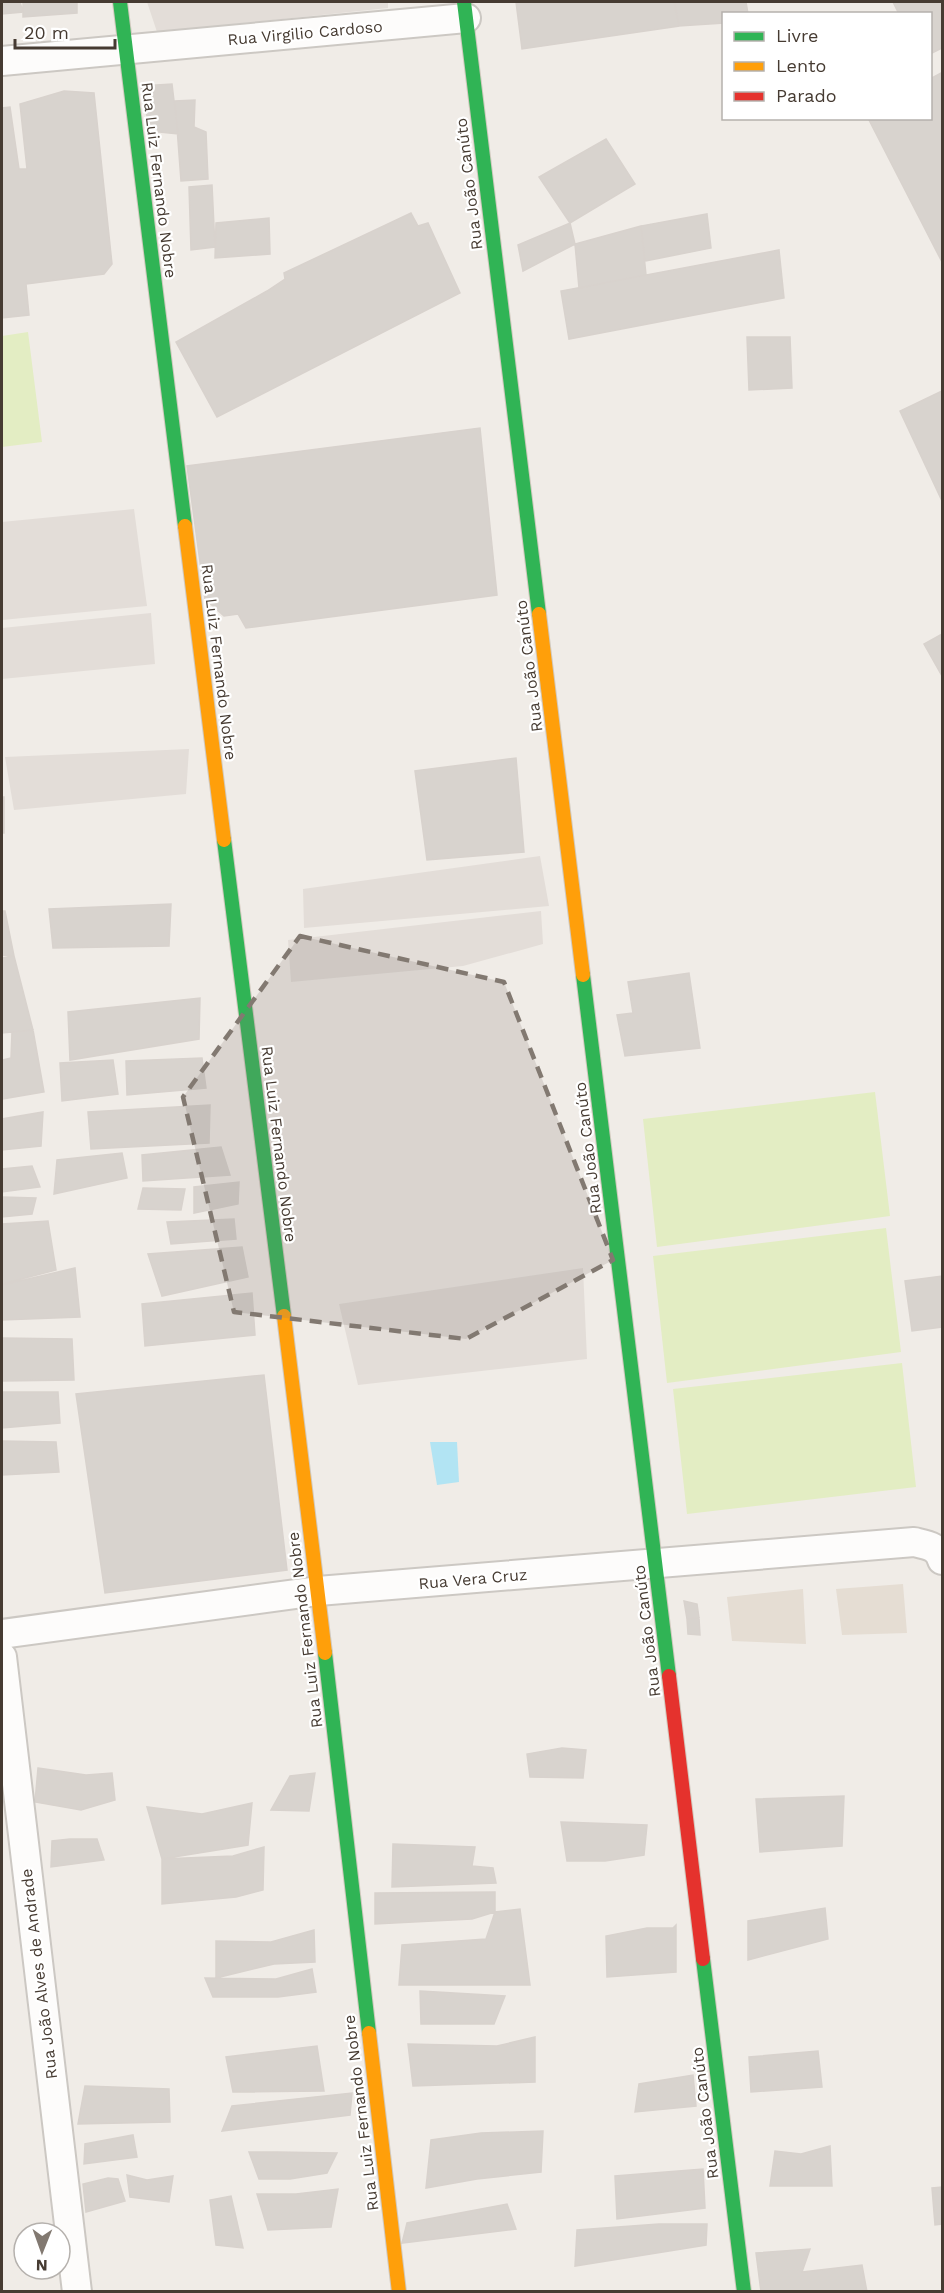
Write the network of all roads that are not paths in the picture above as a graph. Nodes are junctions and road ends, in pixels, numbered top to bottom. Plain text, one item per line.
1 (120, 2) edge
2 (465, 10) edge
3 (126, 49) junction
4 (2, 61) edge
5 (942, 1558) edge
6 (655, 1564) junction
7 (318, 1591) junction
8 (2, 1634) edge
9 (2, 1657) edge
10 (77, 2292) edge
11 (399, 2292) edge
12 (744, 2292) edge

1 - 3 street, Rua Luiz Fernando Nobre
2 - 3 street, Rua Virgilio Cardoso
2 - 6 street, Rua João Canúto
3 - 4 street, Rua Virgilio Cardoso
3 - 7 street, Rua Luiz Fernando Nobre
5 - 6 street, Rua Vera Cruz
6 - 7 street, Rua Vera Cruz
6 - 12 street, Rua João Canúto
7 - 8 street, Rua Vera Cruz
7 - 11 street, Rua Luiz Fernando Nobre
9 - 10 street, Rua João Alves de Andrade

